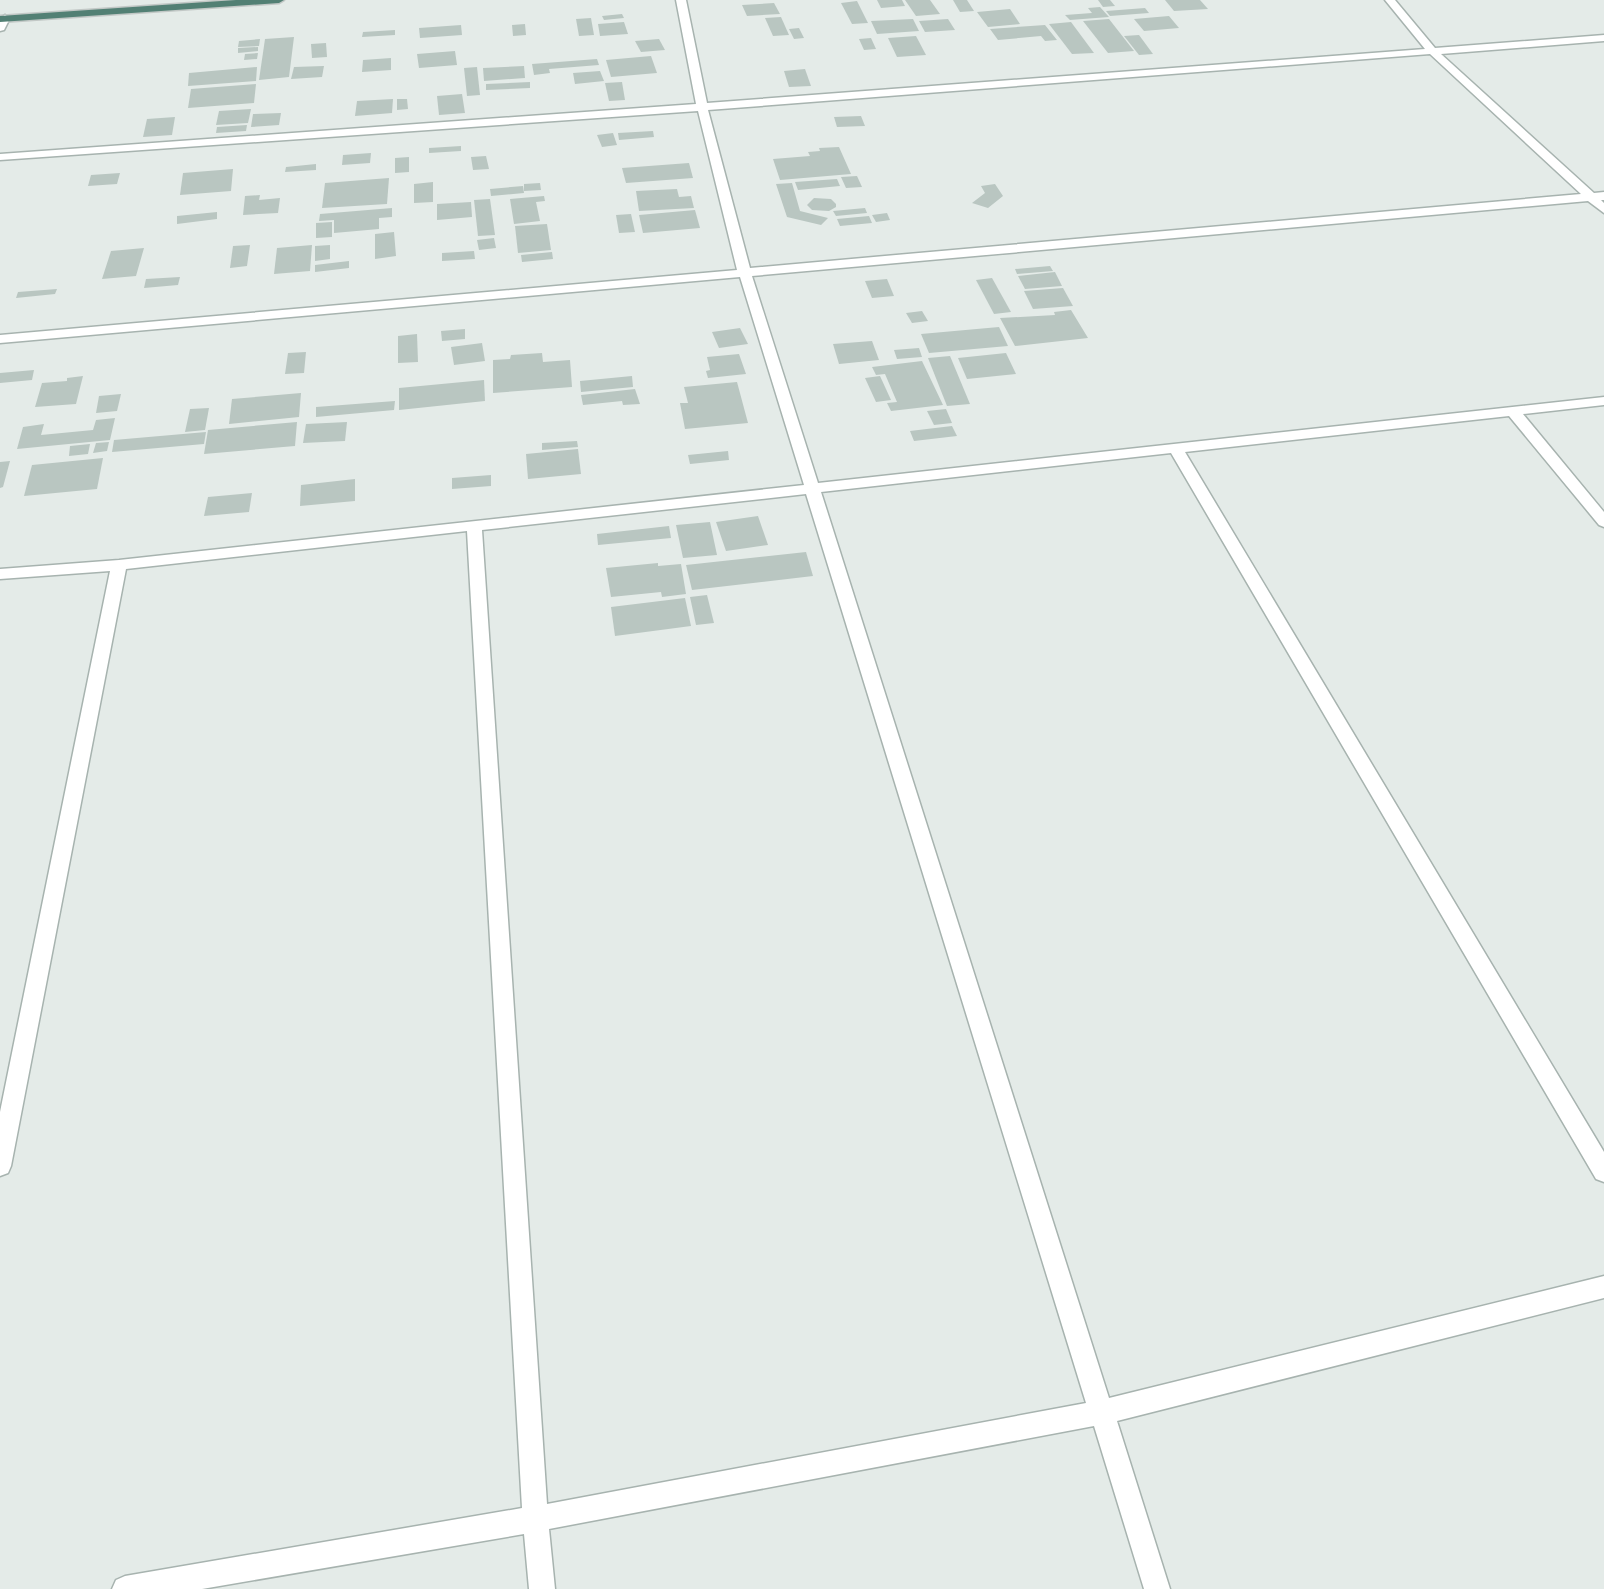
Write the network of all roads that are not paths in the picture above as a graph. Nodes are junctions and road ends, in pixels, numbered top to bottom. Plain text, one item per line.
1 (279, 0) edge
2 (681, 0) edge
3 (1390, 0) edge
4 (2, 22) edge
5 (1604, 38) edge
6 (1432, 51) junction
7 (702, 108) junction
8 (0, 157) edge
9 (1597, 196) edge
10 (1604, 209) edge
11 (744, 271) junction
12 (0, 339) edge
13 (1604, 401) edge
14 (1513, 411) junction
15 (1176, 449) junction
16 (813, 488) junction
17 (1604, 522) edge
18 (474, 526) junction
19 (119, 565) junction
20 (0, 574) edge
21 (0, 1166) edge
22 (1604, 1172) edge
23 (1604, 1287) edge
24 (1101, 1412) junction
25 (535, 1519) junction
26 (125, 1589) edge
27 (542, 1589) edge
28 (1157, 1589) edge

1 - 4 highway
2 - 7 street
3 - 6 street
5 - 6 street
6 - 7 street
6 - 9 street
7 - 8 street
7 - 11 street
9 - 10 street
9 - 11 street
11 - 12 street
11 - 16 street
13 - 14 street
14 - 15 street
14 - 17 street
15 - 16 street
15 - 22 street
16 - 18 street
16 - 24 street
18 - 19 street
18 - 25 street
19 - 20 street
19 - 21 street
23 - 24 street
24 - 25 street
24 - 28 street
25 - 26 street
25 - 27 street

